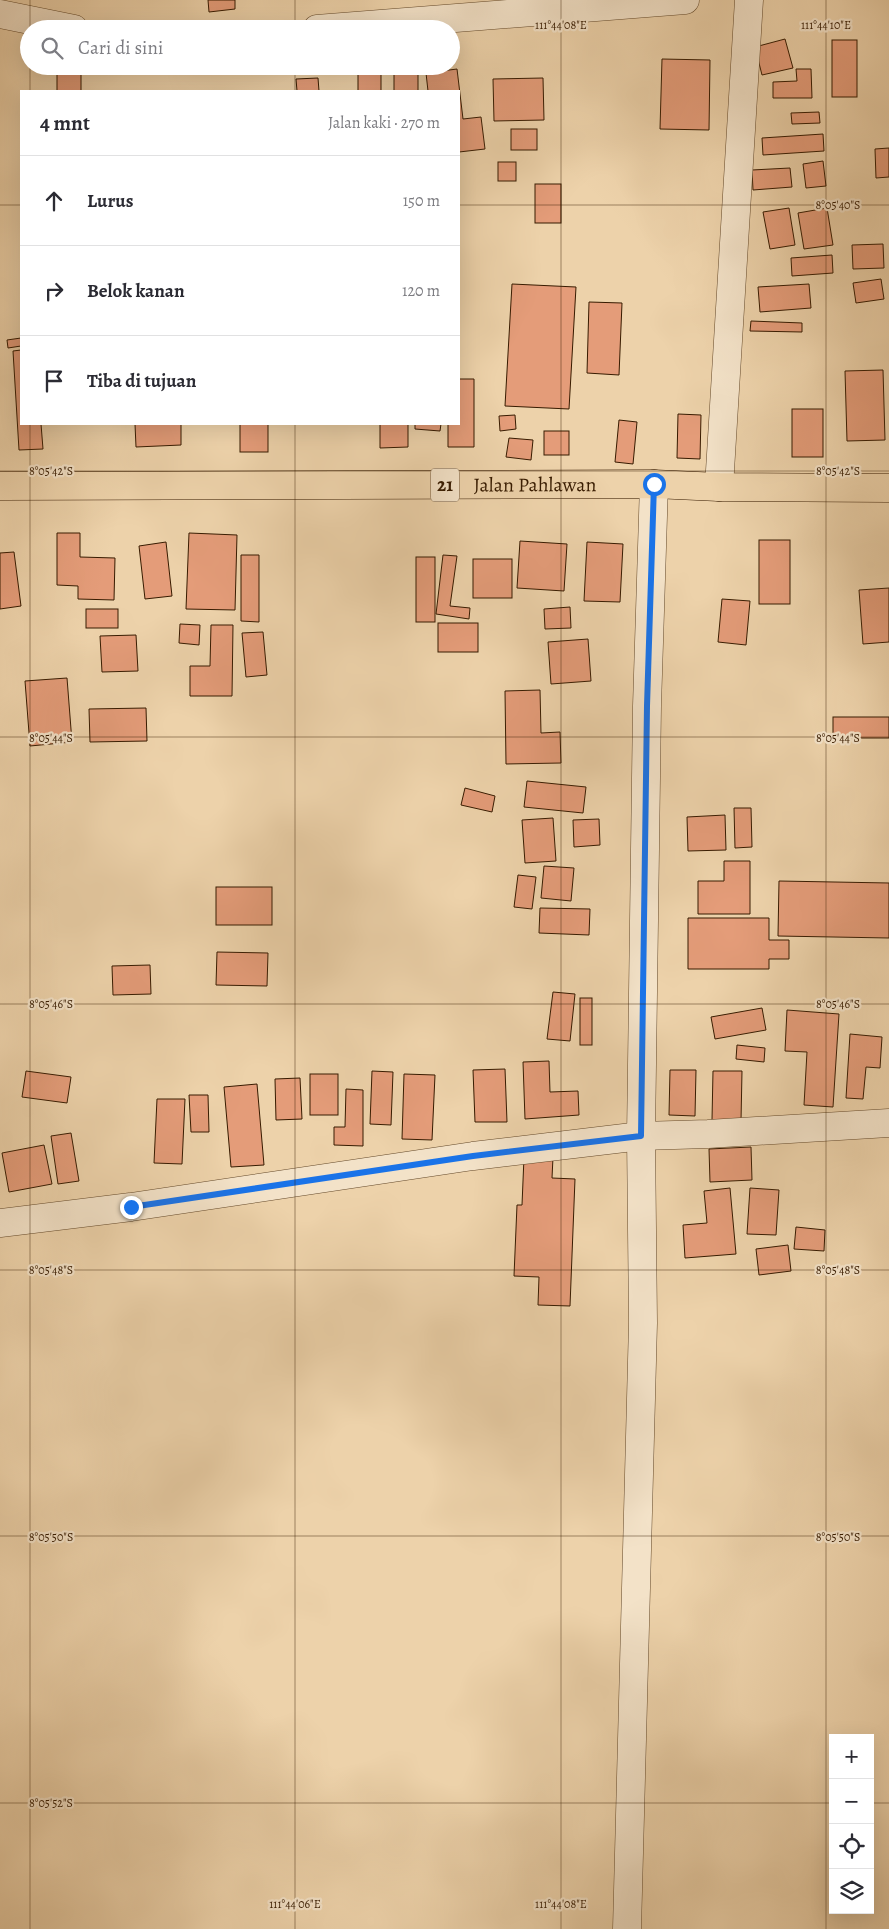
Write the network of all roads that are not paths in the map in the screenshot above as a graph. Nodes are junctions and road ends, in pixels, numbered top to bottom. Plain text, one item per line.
1 (685, 0) edge
2 (749, 0) edge
3 (0, 14) edge
4 (30, 20) edge
5 (431, 20) edge
6 (654, 484) junction
7 (0, 486) edge
8 (719, 487) junction
9 (889, 488) edge
10 (889, 1123) edge
11 (641, 1136) junction
12 (0, 1223) edge
13 (627, 1929) edge

1 - 5 street
2 - 8 street
3 - 4 street
6 - 7 highway, Jalan Pahlawan / 21
6 - 8 highway, Jalan Pahlawan / 21
6 - 11 street
8 - 9 highway, Jalan Pahlawan / 21
10 - 11 street
11 - 12 street
11 - 13 street

